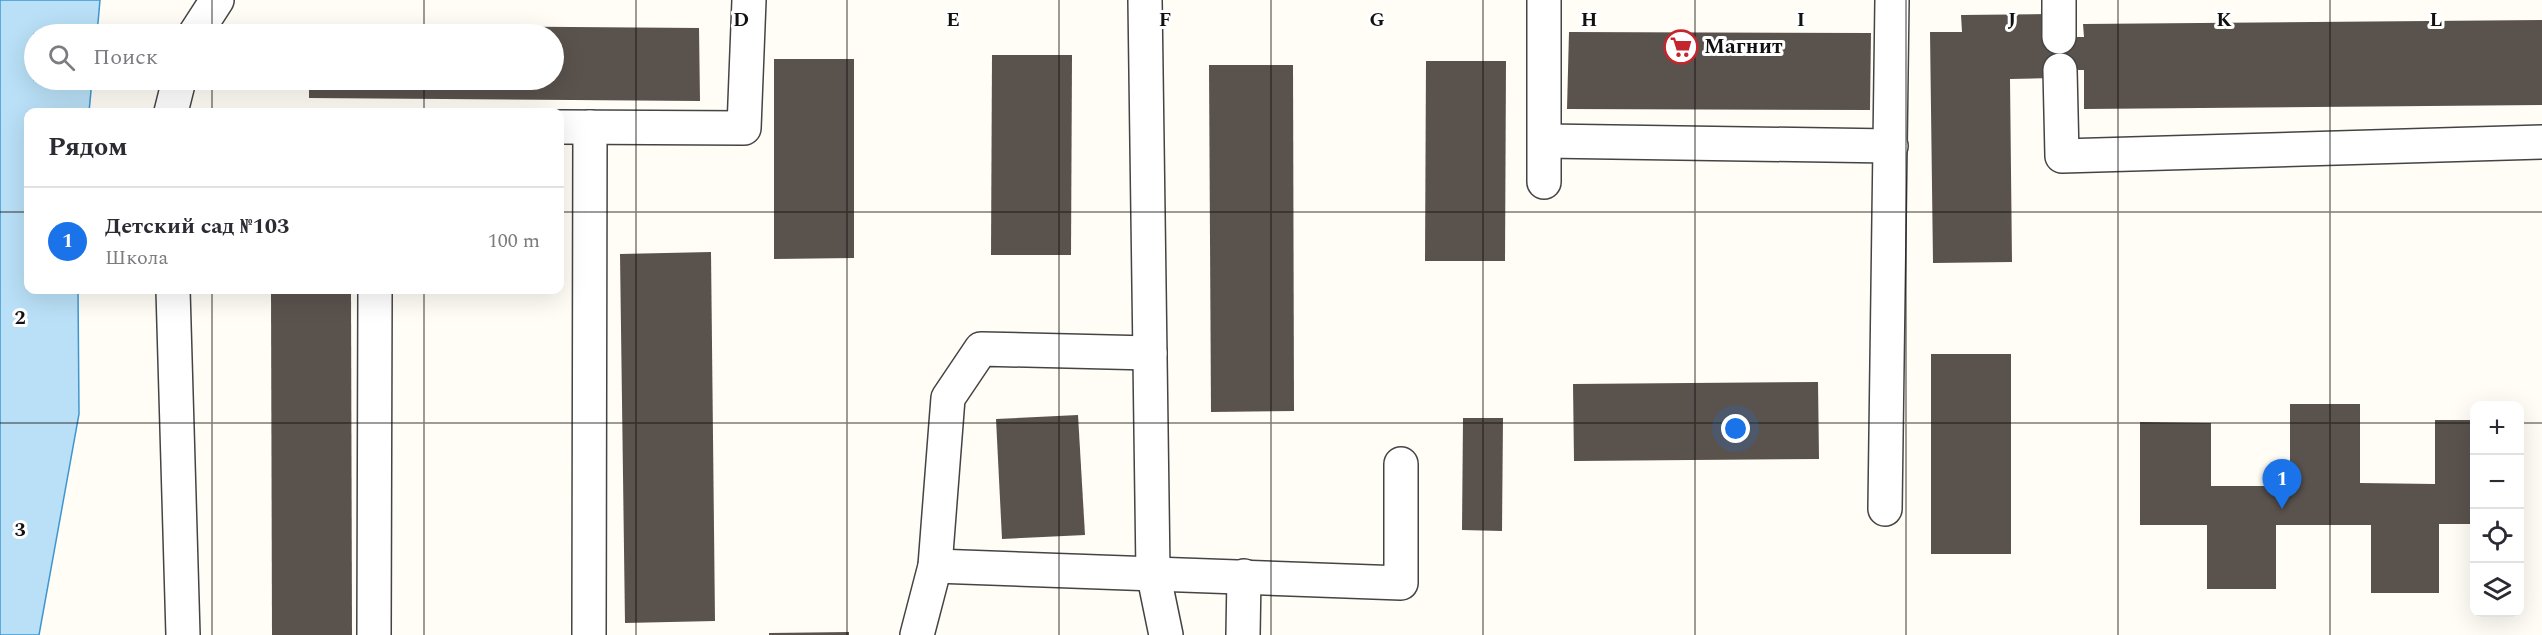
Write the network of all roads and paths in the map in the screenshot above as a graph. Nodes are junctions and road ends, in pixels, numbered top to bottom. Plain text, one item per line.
1 (217, 0) edge
2 (749, 0) edge
3 (1145, 0) edge
4 (1544, 0) edge
5 (1892, 0) edge
6 (2059, 0) edge
7 (201, 24) edge
8 (2060, 37) dead end
9 (2060, 70) dead end
10 (176, 90) edge
11 (172, 108) edge
12 (574, 127) edge
13 (1545, 141) junction
14 (2542, 142) edge
15 (1891, 146) junction
16 (1544, 182) dead end
17 (173, 294) edge
18 (375, 294) edge
19 (1150, 353) junction
20 (1401, 464) dead end
21 (1885, 509) dead end
22 (935, 566) junction
23 (1153, 572) junction
24 (1244, 576) junction
25 (183, 635) edge
26 (374, 635) edge
27 (589, 635) edge
28 (917, 635) edge
29 (1166, 635) edge
30 (1243, 635) edge

1 - 7 street
2 - 12 street
3 - 19 street
4 - 13 street
5 - 15 street
6 - 8 street
9 - 14 street
10 - 11 street
12 - 27 street
13 - 15 street
13 - 16 street
15 - 21 street
17 - 25 street
18 - 26 street
19 - 22 street
19 - 23 street
20 - 24 street
22 - 23 street
22 - 28 street
23 - 24 street
23 - 29 street
24 - 30 street

